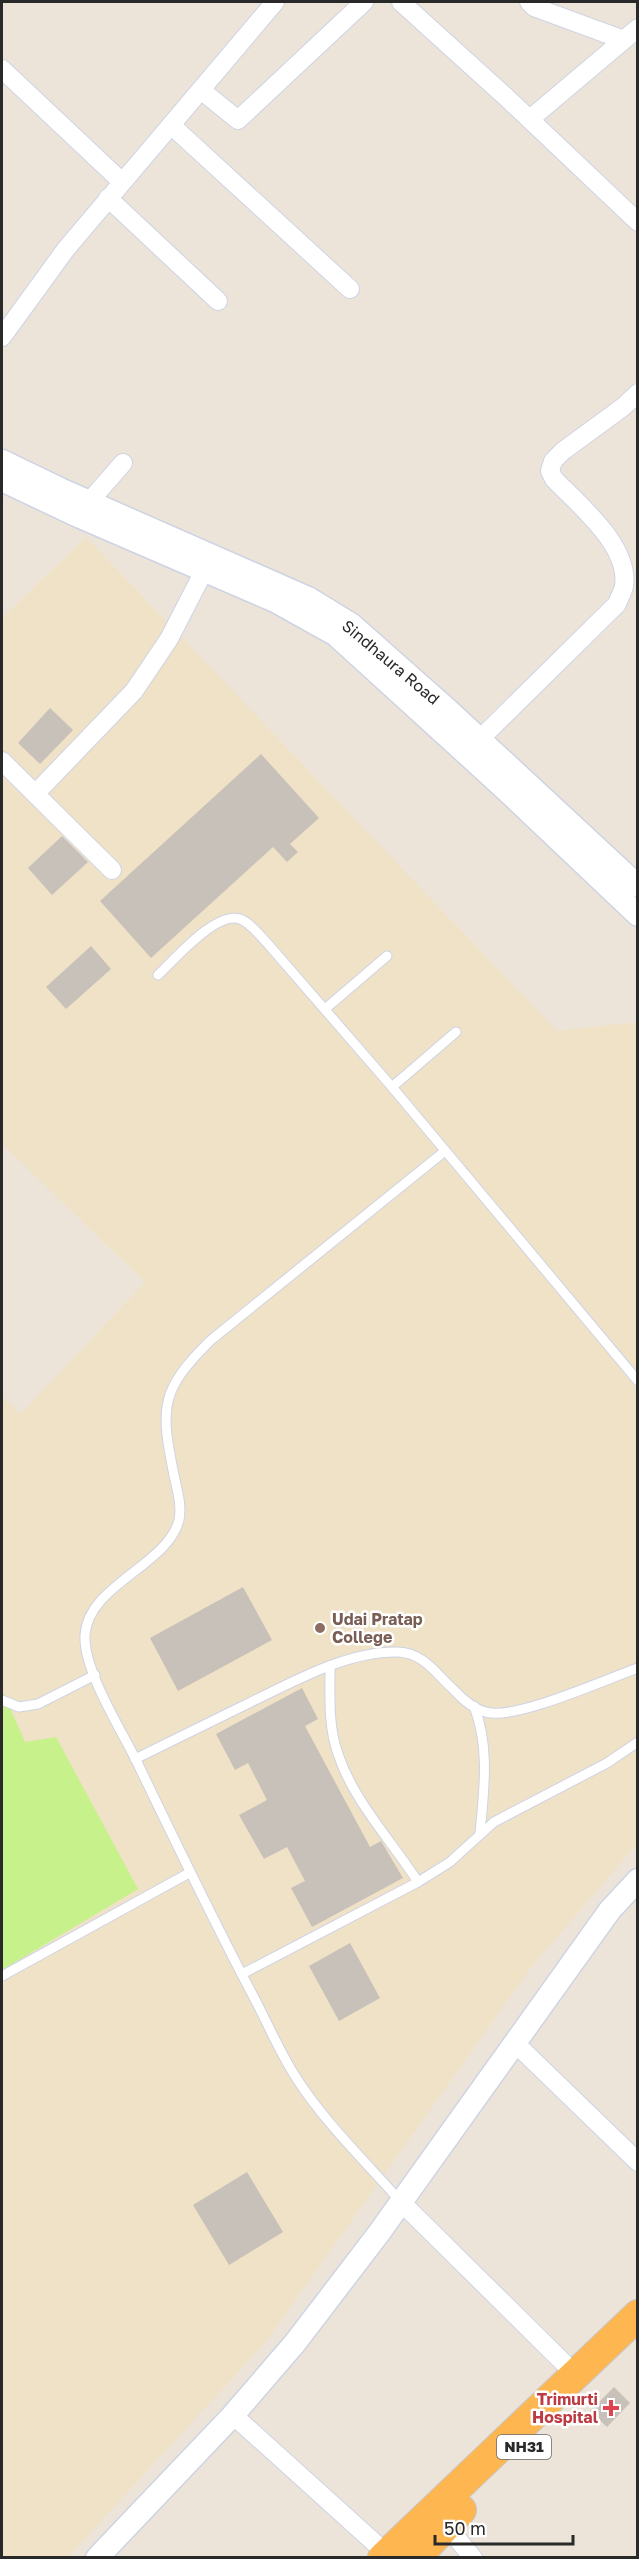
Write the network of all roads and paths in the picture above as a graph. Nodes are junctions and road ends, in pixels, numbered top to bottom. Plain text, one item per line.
1 (275, 2) edge
2 (364, 2) edge
3 (401, 2) edge
4 (528, 2) edge
5 (638, 28) edge
6 (621, 39) junction
7 (2, 69) edge
8 (201, 90) junction
9 (530, 119) junction
10 (171, 125) junction
11 (122, 182) junction
12 (108, 198) junction
13 (638, 222) edge
14 (350, 289) dead end
15 (218, 301) dead end
16 (2, 337) edge
17 (638, 393) edge
18 (2, 461) edge
19 (123, 463) dead end
20 (2, 480) edge
21 (89, 502) junction
22 (204, 571) junction
23 (480, 739) junction
24 (2, 761) edge
25 (35, 794) junction
26 (112, 870) dead end
27 (638, 886) edge
28 (638, 915) edge
29 (387, 956) dead end
30 (158, 975) dead end
31 (325, 1009) junction
32 (456, 1032) dead end
33 (392, 1087) junction
34 (445, 1151) junction
35 (638, 1381) edge
36 (330, 1667) junction
37 (638, 1668) edge
38 (95, 1675) junction
39 (2, 1700) edge
40 (474, 1707) junction
41 (638, 1742) edge
42 (135, 1759) junction
43 (480, 1833) junction
44 (189, 1873) junction
45 (638, 1880) edge
46 (418, 1882) junction
47 (242, 1974) junction
48 (2, 1976) edge
49 (515, 2043) junction
50 (638, 2163) edge
51 (401, 2202) junction
52 (638, 2315) edge
53 (638, 2342) edge
54 (574, 2373) junction
55 (233, 2415) junction
56 (446, 2525) junction
57 (395, 2556) edge
58 (97, 2558) edge
59 (473, 2558) edge

1 - 8 street
2 - 8 street
3 - 9 street
4 - 6 street
5 - 6 street
6 - 9 street
7 - 11 street
8 - 10 street
9 - 13 street
10 - 11 street
10 - 14 street
11 - 12 street
12 - 15 street
12 - 16 street
17 - 23 street
18 - 21 street, Sindhaura Road
19 - 21 street
20 - 22 street
21 - 23 street, Sindhaura Road
22 - 25 street
22 - 28 street
23 - 27 street, Sindhaura Road
24 - 25 street
25 - 26 street
29 - 31 lane
30 - 31 lane
31 - 33 lane
32 - 33 lane
33 - 34 lane
34 - 35 lane
34 - 38 lane
36 - 40 lane
36 - 42 lane
36 - 46 lane
37 - 40 lane
38 - 39 lane
38 - 42 lane
40 - 43 lane
41 - 43 lane
42 - 44 lane
43 - 46 lane
44 - 47 lane
44 - 48 lane
45 - 49 street
46 - 47 lane
47 - 51 lane
49 - 50 street
49 - 51 street
51 - 54 street
51 - 55 street
52 - 54 highway, NH31
53 - 56 highway, NH31
54 - 57 highway, NH31
55 - 57 street
55 - 58 street
56 - 57 highway, NH31
56 - 59 street

